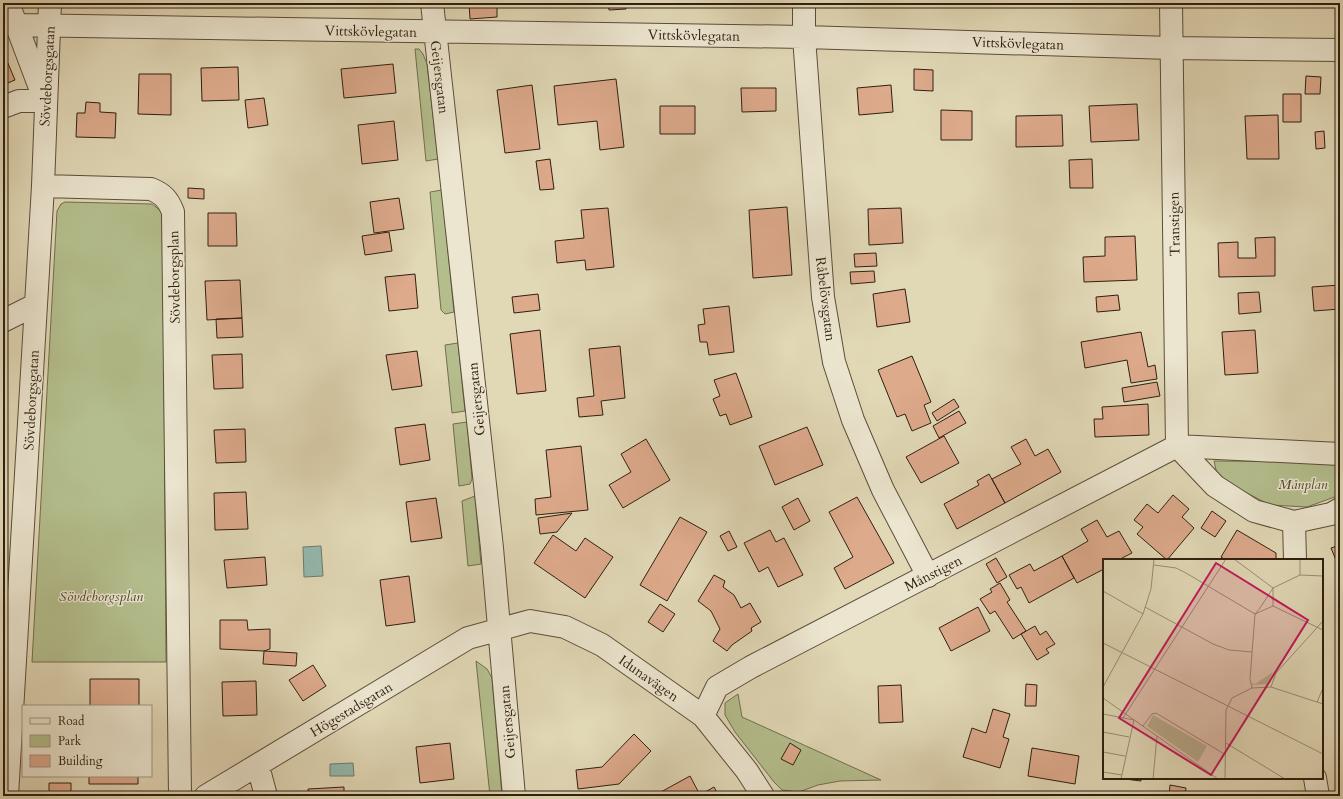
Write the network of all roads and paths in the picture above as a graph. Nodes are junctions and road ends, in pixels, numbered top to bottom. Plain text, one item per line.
1 (8, 3) edge
2 (50, 3) edge
3 (432, 3) edge
4 (804, 3) edge
5 (1171, 3) edge
6 (49, 24) junction
7 (16, 25) junction
8 (435, 32) junction
9 (804, 37) junction
10 (1172, 48) junction
11 (1340, 50) edge
12 (45, 101) junction
13 (3, 107) edge
14 (43, 186) junction
15 (35, 305) junction
16 (3, 321) edge
17 (1178, 446) junction
18 (1340, 454) edge
19 (1340, 509) edge
20 (1294, 522) junction
21 (1296, 559) edge
22 (928, 576) junction
23 (499, 630) junction
24 (703, 716) junction
25 (258, 766) junction
26 (1315, 779) edge
27 (7, 796) edge
28 (180, 796) edge
29 (206, 796) edge
30 (266, 796) edge
31 (514, 796) edge
32 (763, 796) edge
33 (1318, 796) edge

1 - 7 street
2 - 6 street, Sövdeborgsgatan
3 - 8 street, Geijersgatan
4 - 9 street, Råbelövsgatan
5 - 10 street, Transtigen
6 - 7 street, Vittskövlegatan
6 - 8 street, Vittskövlegatan
6 - 12 street, Sövdeborgsgatan
7 - 12 street
8 - 9 street, Vittskövlegatan
8 - 23 street, Geijersgatan
9 - 10 street, Vittskövlegatan
9 - 22 street, Råbelövsgatan
10 - 11 street, Vittskövlegatan
10 - 17 street, Transtigen
12 - 13 street
12 - 14 street, Sövdeborgsgatan
14 - 15 street, Sövdeborgsgatan
14 - 28 street, Sövdeborgsplan
15 - 16 street
15 - 27 street, Sövdeborgsgatan
17 - 18 street
17 - 20 street
17 - 22 street, Månstigen
19 - 20 street
20 - 21 street
22 - 24 street, Månstigen
23 - 24 street, Idunavägen
23 - 25 street, Högestadsgatan
23 - 31 street, Geijersgatan
24 - 32 street, Idunavägen
25 - 29 street, Högestadsgatan
25 - 30 street
26 - 33 street

